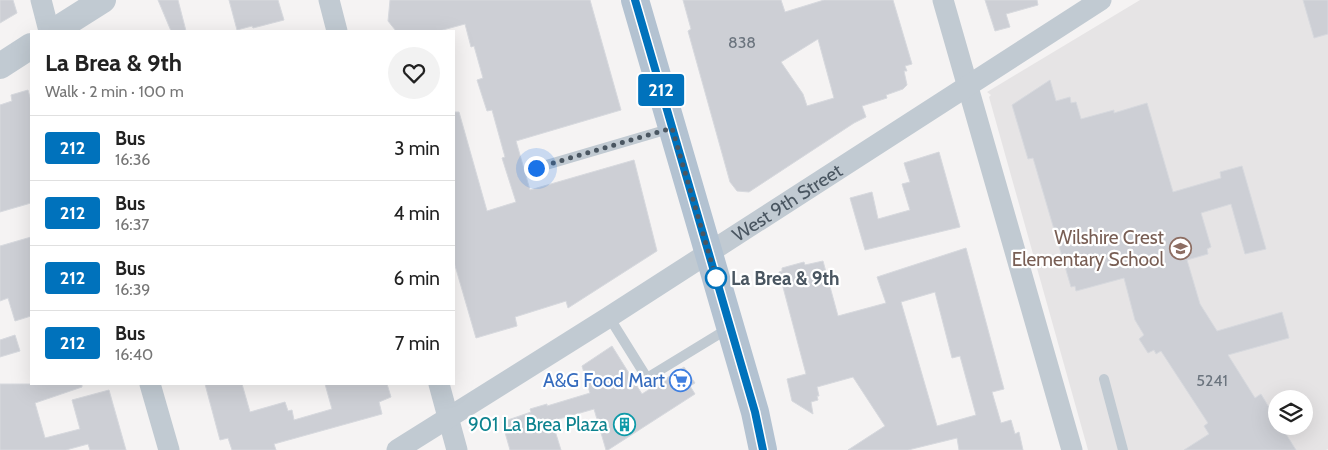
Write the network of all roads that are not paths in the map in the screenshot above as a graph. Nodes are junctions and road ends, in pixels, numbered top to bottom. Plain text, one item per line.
1 (41, 0) edge
2 (103, 0) edge
3 (328, 0) edge
4 (635, 0) edge
5 (943, 0) edge
6 (1101, 0) edge
7 (49, 30) edge
8 (56, 30) edge
9 (338, 30) edge
10 (30, 47) edge
11 (0, 66) edge
12 (968, 86) junction
13 (672, 128) junction
14 (536, 168) dead end
15 (708, 253) junction
16 (609, 317) junction
17 (730, 328) junction
18 (1104, 379) dead end
19 (150, 385) edge
20 (439, 385) edge
21 (448, 418) junction
22 (169, 450) edge
23 (397, 450) edge
24 (457, 450) edge
25 (763, 450) edge
26 (1072, 450) edge
27 (1123, 450) edge

1 - 7 street
2 - 8 street
3 - 9 street
4 - 13 main road
5 - 12 street
6 - 12 street, West 9th Street
10 - 11 street
12 - 15 street, West 9th Street
12 - 26 street
13 - 14 lane
13 - 15 main road
15 - 16 street, West 9th Street
15 - 17 main road
16 - 17 lane
16 - 21 street, West 9th Street
17 - 25 main road
18 - 27 lane
19 - 22 street
20 - 21 street
21 - 23 street, West 9th Street
21 - 24 street

